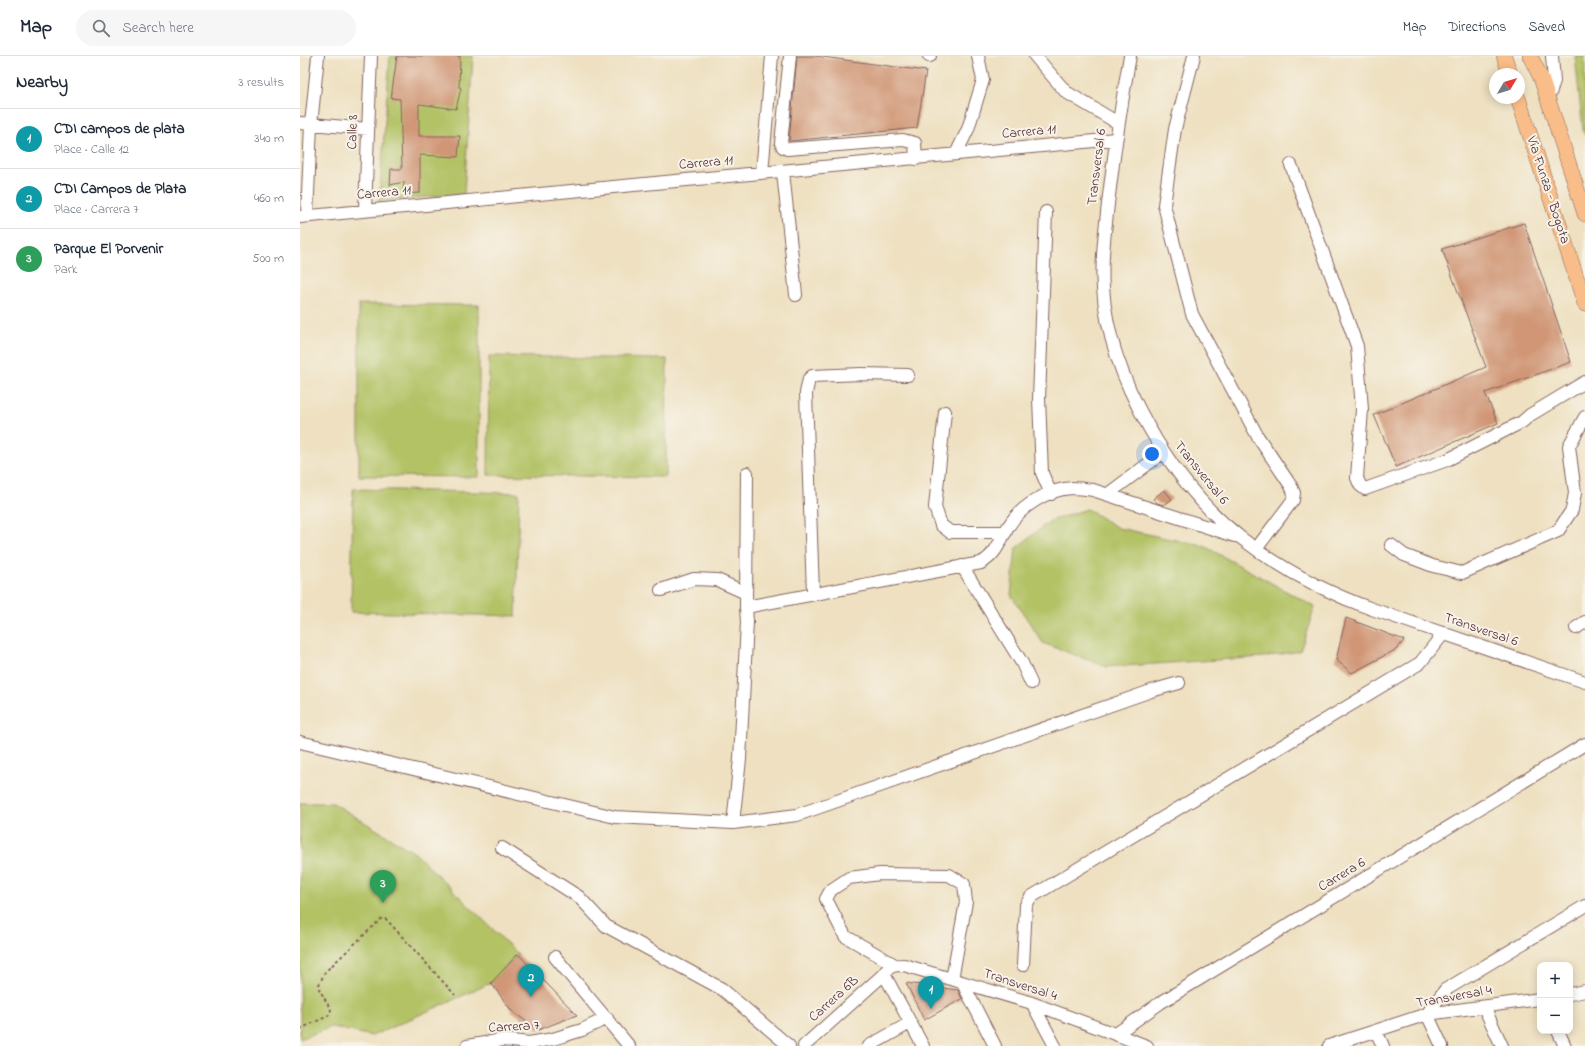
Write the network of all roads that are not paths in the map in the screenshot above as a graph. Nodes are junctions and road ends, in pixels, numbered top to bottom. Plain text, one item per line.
1 (318, 56) edge
2 (371, 56) edge
3 (772, 56) edge
4 (790, 56) edge
5 (978, 56) edge
6 (1035, 56) edge
7 (1130, 56) edge
8 (1194, 56) edge
9 (1504, 56) edge
10 (1530, 56) edge
11 (1540, 56) edge
12 (1552, 56) edge
13 (1508, 68) edge
14 (1541, 78) junction
15 (1548, 99) junction
16 (1520, 104) edge
17 (1118, 123) junction
18 (306, 124) edge
19 (368, 129) junction
20 (1115, 139) junction
21 (956, 154) junction
22 (916, 159) junction
23 (1291, 165) dead end
24 (783, 172) junction
25 (762, 174) junction
26 (1581, 193) edge
27 (365, 210) junction
28 (1046, 212) dead end
29 (1585, 214) edge
30 (303, 216) edge
31 (796, 295) dead end
32 (1585, 304) edge
33 (908, 375) dead end
34 (1585, 382) edge
35 (945, 412) dead end
36 (1585, 417) edge
37 (1164, 452) junction
38 (747, 473) dead end
39 (1051, 494) junction
40 (1108, 494) junction
41 (1006, 532) junction
42 (1240, 537) junction
43 (1392, 545) dead end
44 (1256, 549) junction
45 (962, 566) junction
46 (661, 590) dead end
47 (746, 593) junction
48 (813, 593) junction
49 (746, 607) junction
50 (1444, 633) junction
51 (1585, 682) edge
52 (1031, 683) dead end
53 (1179, 683) dead end
54 (300, 742) edge
55 (1585, 744) edge
56 (733, 823) junction
57 (502, 848) dead end
58 (1585, 906) edge
59 (555, 957) dead end
60 (895, 965) junction
61 (1023, 965) dead end
62 (884, 974) junction
63 (957, 981) junction
64 (1585, 991) edge
65 (1573, 993) edge
66 (1537, 999) edge
67 (1032, 1003) junction
68 (1484, 1007) junction
69 (1428, 1014) junction
70 (607, 1018) junction
71 (910, 1023) junction
72 (1376, 1031) junction
73 (1116, 1034) junction
74 (1559, 1034) edge
75 (467, 1046) edge
76 (629, 1046) edge
77 (789, 1046) edge
78 (805, 1046) edge
79 (869, 1046) edge
80 (922, 1046) edge
81 (995, 1046) edge
82 (1055, 1046) edge
83 (1122, 1046) edge
84 (1147, 1046) edge
85 (1329, 1046) edge
86 (1383, 1046) edge
87 (1442, 1046) edge
88 (1502, 1046) edge
89 (1565, 1046) edge

1 - 18 street
2 - 19 street, Calle 8
3 - 25 street
4 - 22 street
5 - 21 street
6 - 17 street
7 - 17 street, Transversal 6
8 - 44 street
9 - 13 main road
10 - 14 main road
11 - 14 main road
12 - 15 street
14 - 15 main road
15 - 26 main road
16 - 32 main road, Vía Funza - Bogota
17 - 20 street, Transversal 6
18 - 19 street
18 - 30 street
19 - 27 street, Calle 8
20 - 21 street, Carrera 11
20 - 37 street, Transversal 6
21 - 22 street, Carrera 11
22 - 24 street, Carrera 11
23 - 34 street
24 - 25 street, Carrera 11
24 - 31 street
25 - 27 street, Carrera 11
26 - 29 main road
27 - 30 street, Carrera 11
28 - 39 street
33 - 48 street
35 - 41 street
36 - 43 street
37 - 40 street
37 - 42 street, Transversal 6
38 - 47 street
39 - 40 street
39 - 41 street
40 - 42 street
41 - 45 street
42 - 44 street, Transversal 6
44 - 50 street, Transversal 6
45 - 48 street
45 - 52 street
46 - 47 street
47 - 49 street
48 - 49 street
49 - 56 street
50 - 51 street, Transversal 6
50 - 61 street
53 - 56 street
54 - 56 street
55 - 73 street, Carrera 6
57 - 77 street
58 - 69 street
59 - 70 street
60 - 62 street
60 - 63 street, Transversal 4
60 - 63 street
62 - 71 street
62 - 78 street, Carrera 6B
63 - 67 street, Transversal 4
63 - 81 street
64 - 65 street
66 - 68 street, Transversal 4
67 - 73 street, Transversal 4
67 - 82 street
68 - 69 street, Transversal 4
68 - 88 street
69 - 72 street, Transversal 4
69 - 87 street
70 - 75 street, Carrera 7
70 - 76 street
71 - 79 street
71 - 80 street
72 - 85 street, Transversal 4
72 - 86 street
73 - 83 street
73 - 84 street, Transversal 4
74 - 89 street

